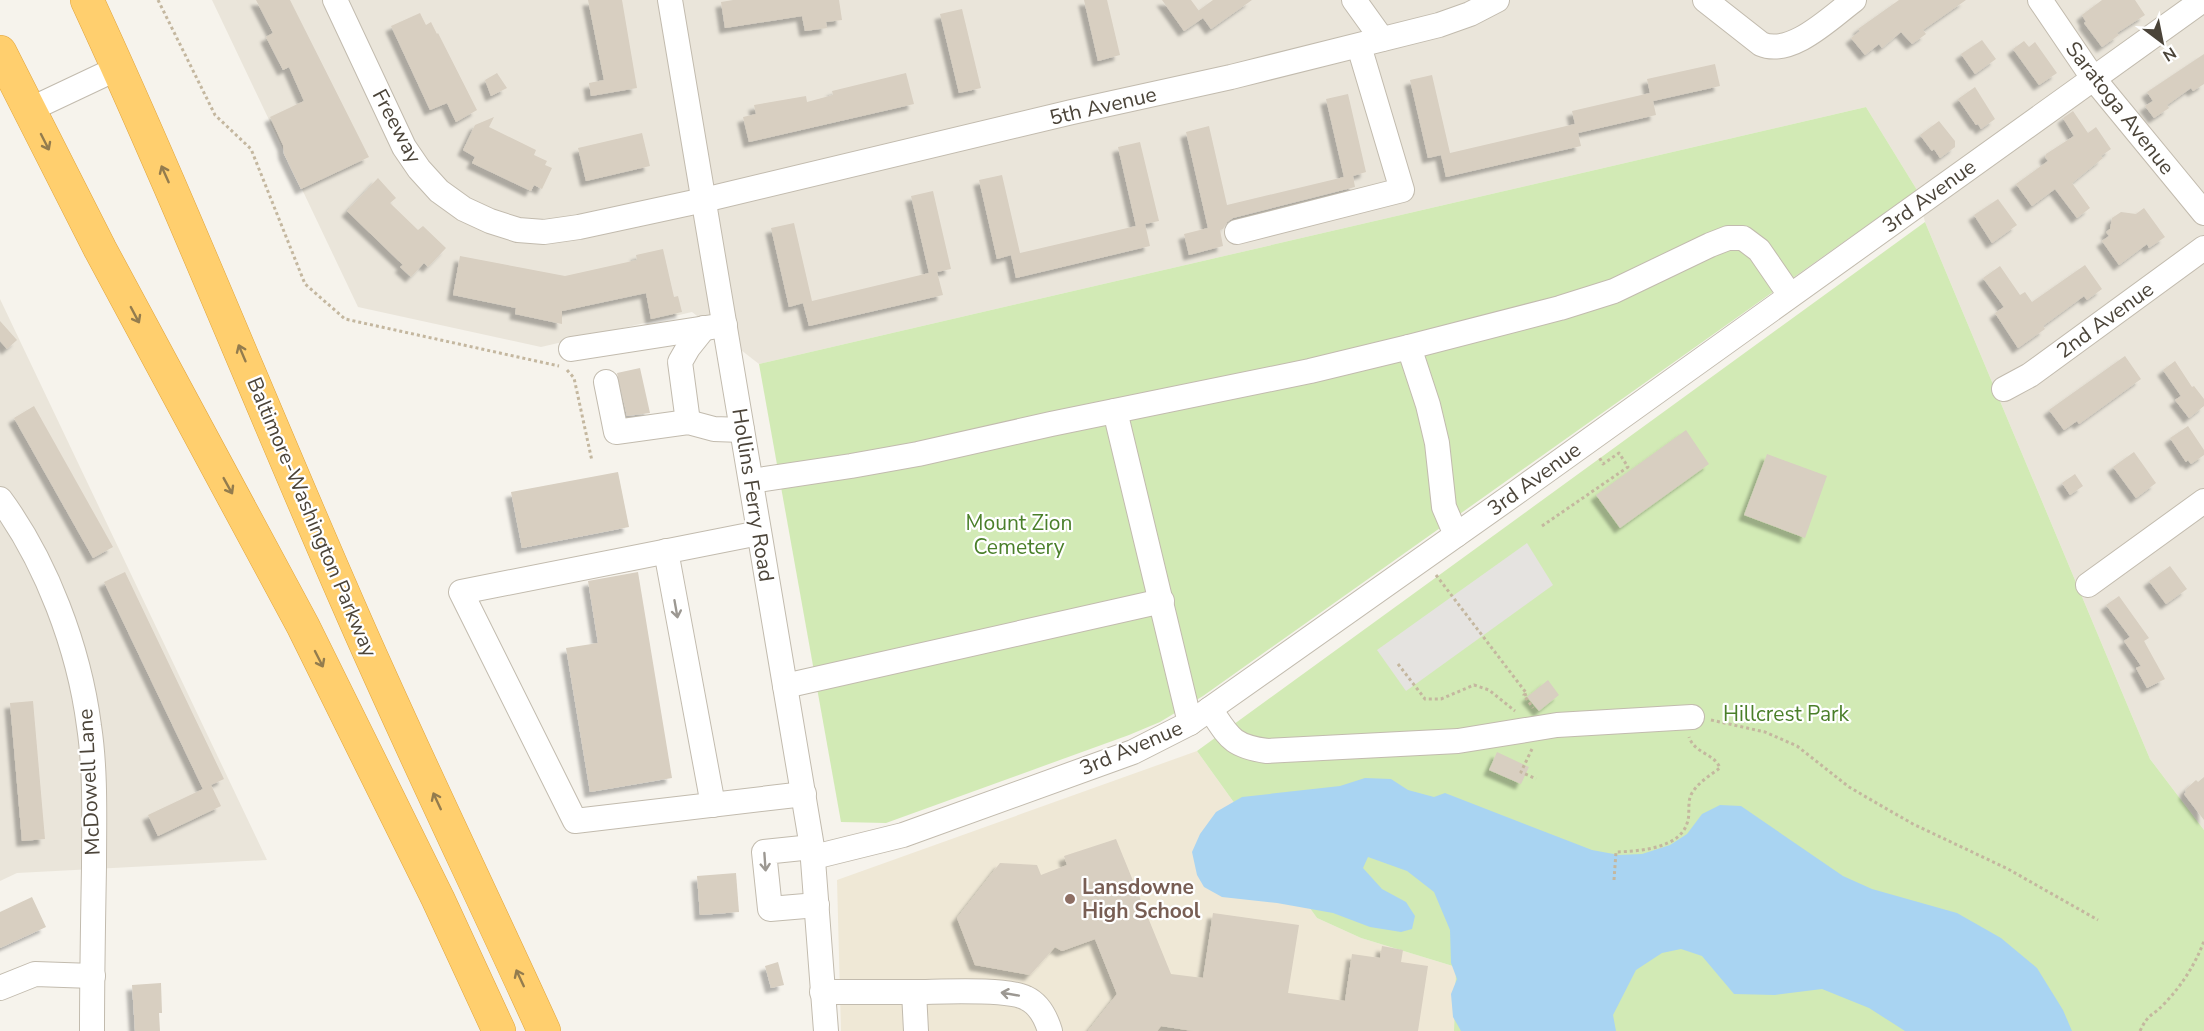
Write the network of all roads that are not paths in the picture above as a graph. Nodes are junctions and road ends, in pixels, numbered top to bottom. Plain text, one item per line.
1 (87, 0) edge
2 (335, 0) edge
3 (670, 0) edge
4 (1354, 0) edge
5 (1497, 0) edge
6 (1705, 0) edge
7 (1854, 0) edge
8 (2040, 0) edge
9 (2203, 0) edge
10 (1370, 42) junction
11 (0, 52) edge
12 (118, 68) junction
13 (2093, 78) junction
14 (29, 110) junction
15 (704, 200) junction
16 (2204, 213) edge
17 (1237, 232) dead end
18 (2204, 248) edge
19 (1790, 295) junction
20 (714, 326) junction
21 (1409, 347) junction
22 (571, 349) dead end
23 (606, 382) dead end
24 (2004, 389) dead end
25 (1115, 411) junction
26 (688, 422) junction
27 (742, 430) junction
28 (751, 481) junction
29 (0, 499) edge
30 (2204, 501) edge
31 (759, 533) junction
32 (1456, 535) junction
33 (666, 551) junction
34 (2088, 585) dead end
35 (1162, 601) junction
36 (785, 686) junction
37 (1210, 709) junction
38 (1690, 717) road end
39 (1190, 723) junction
40 (804, 794) junction
41 (712, 805) junction
42 (813, 852) junction
43 (817, 905) junction
44 (93, 976) junction
45 (0, 988) edge
46 (822, 992) junction
47 (914, 992) junction
48 (92, 1031) edge
49 (499, 1031) edge
50 (544, 1031) edge
51 (818, 1031) edge
52 (826, 1031) edge
53 (916, 1031) edge
54 (1050, 1031) edge

1 - 12 highway, Baltimore-Washington Parkway
2 - 15 street, Freeway
3 - 15 street, Hollins Ferry Road
4 - 10 street
5 - 10 street, 5th Avenue
6 - 7 street
8 - 13 street, Saratoga Avenue
9 - 13 street, 3rd Avenue
10 - 15 street, 5th Avenue
10 - 17 street
11 - 14 highway
12 - 14 street
50 -> 12 highway, Baltimore-Washington Parkway
13 - 16 street, Saratoga Avenue
13 - 19 street, 3rd Avenue
14 -> 49 highway
15 - 20 street, Hollins Ferry Road
18 - 24 street, 2nd Avenue
19 - 21 street
19 - 32 street, 3rd Avenue
20 - 22 street
20 - 26 street
20 - 27 street, Hollins Ferry Road
21 - 25 street
21 - 32 street
23 - 26 street
25 - 28 street
25 - 35 street
26 - 27 street
27 - 28 street, Hollins Ferry Road
28 - 31 street, Hollins Ferry Road
29 - 44 street, McDowell Lane
30 - 34 street
31 - 33 street
31 - 36 street, Hollins Ferry Road
32 - 37 street, 3rd Avenue
33 -> 41 street
33 - 41 street
35 - 36 street
35 - 39 street
36 - 40 street, Hollins Ferry Road
37 - 38 street
37 - 39 street, 3rd Avenue
39 - 42 street, 3rd Avenue
40 - 41 street
40 - 42 street, Hollins Ferry Road
42 - 43 street, Hollins Ferry Road
42 -> 43 street, 3rd Avenue
43 - 46 street, Hollins Ferry Road
44 - 45 street
44 - 48 street, McDowell Lane
46 - 47 street
46 - 51 street, Hollins Ferry Road
46 - 52 street, Hollins Ferry Road
47 - 53 street
54 -> 47 street

